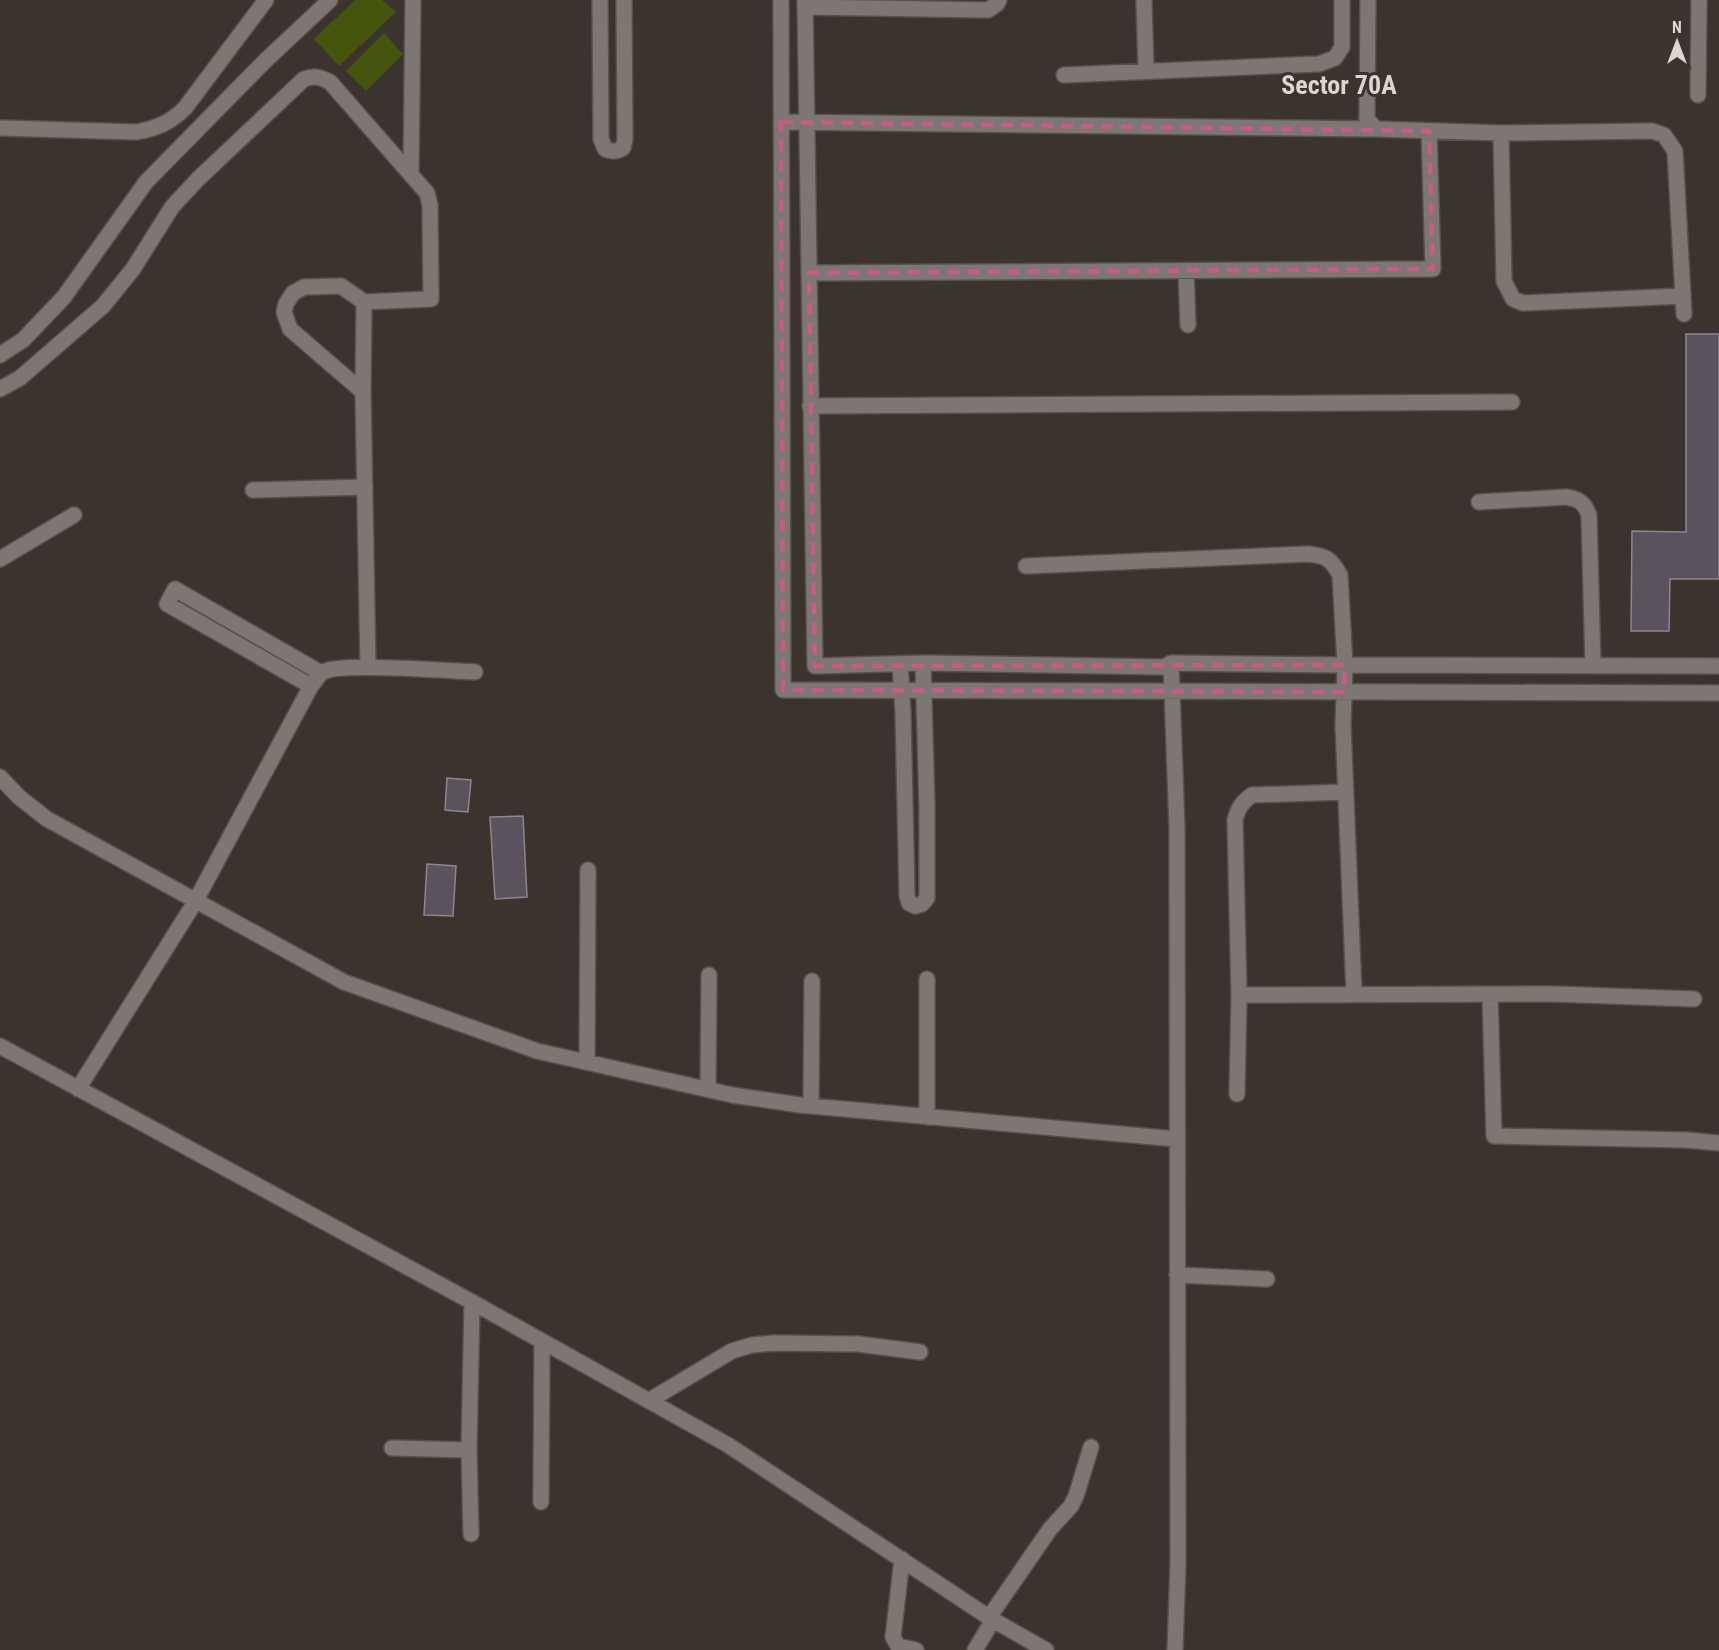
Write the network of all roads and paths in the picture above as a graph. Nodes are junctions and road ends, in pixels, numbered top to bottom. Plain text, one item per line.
1 (266, 0) edge
2 (330, 0) edge
3 (413, 0) edge
4 (600, 0) edge
5 (624, 0) edge
6 (781, 0) edge
7 (999, 0) edge
8 (1144, 0) edge
9 (1342, 0) edge
10 (1368, 0) edge
11 (1700, 0) edge
12 (805, 3) edge
13 (1146, 71) junction
14 (1064, 75) dead end
15 (1698, 95) dead end
16 (781, 122) junction
17 (807, 122) junction
18 (0, 128) edge
19 (1376, 129) junction
20 (1429, 131) junction
21 (1501, 133) junction
22 (411, 174) junction
23 (1186, 271) junction
24 (809, 273) junction
25 (1683, 296) junction
26 (364, 302) junction
27 (1684, 314) dead end
28 (1188, 325) dead end
29 (0, 355) edge
30 (0, 389) edge
31 (363, 392) junction
32 (1512, 402) dead end
33 (810, 406) junction
34 (365, 488) junction
35 (253, 490) dead end
36 (1479, 502) dead end
37 (74, 514) dead end
38 (0, 559) edge
39 (1026, 566) dead end
40 (923, 663) junction
41 (1171, 663) junction
42 (900, 664) junction
43 (1345, 665) junction
44 (1593, 666) junction
45 (1719, 666) edge
46 (368, 668) junction
47 (475, 672) dead end
48 (321, 673) junction
49 (311, 686) junction
50 (902, 690) junction
51 (924, 690) junction
52 (1172, 691) junction
53 (1344, 692) junction
54 (1719, 693) edge
55 (0, 777) edge
56 (1345, 792) junction
57 (588, 870) dead end
58 (195, 902) junction
59 (709, 975) dead end
60 (927, 979) dead end
61 (812, 981) dead end
62 (1354, 993) junction
63 (1239, 994) junction
64 (1490, 994) junction
65 (1694, 999) dead end
66 (0, 1046) edge
67 (587, 1062) junction
68 (78, 1089) junction
69 (708, 1089) junction
70 (1237, 1094) dead end
71 (811, 1106) junction
72 (927, 1117) junction
73 (1176, 1139) junction
74 (1719, 1143) edge
75 (1177, 1275) junction
76 (1267, 1279) dead end
77 (472, 1302) junction
78 (542, 1342) junction
79 (920, 1352) dead end
80 (650, 1400) junction
81 (1091, 1447) dead end
82 (392, 1448) dead end
83 (469, 1450) junction
84 (541, 1502) dead end
85 (471, 1534) dead end
86 (902, 1559) junction
87 (992, 1618) junction
88 (916, 1650) edge
89 (975, 1650) edge
90 (1046, 1650) edge
91 (1175, 1650) edge

1 - 18 street
2 - 29 street
3 - 22 street
4 - 5 street
6 - 16 street
7 - 12 street
8 - 13 street
9 - 13 street
10 - 19 street
11 - 15 street
12 - 17 street
13 - 14 street
16 - 17 street
16 - 50 street
17 - 19 street
17 - 24 street
19 - 20 street
20 - 21 street
20 - 23 street
21 - 25 street
21 - 25 street
22 - 26 street
22 - 30 street
23 - 24 street
23 - 28 street
24 - 33 street
25 - 27 street
26 - 31 street
26 - 31 street
31 - 34 street
32 - 33 street
33 - 42 street
34 - 35 street
34 - 46 street
36 - 44 street
37 - 38 street
39 - 43 street
40 - 41 street
40 - 42 street
40 - 51 street
41 - 43 street
41 - 52 street
42 - 50 street
43 - 44 street
43 - 53 street
44 - 45 street
46 - 47 street
46 - 48 street
48 - 49 street
48 - 49 street
49 - 58 street
50 - 51 street
50 - 51 street
51 - 52 street
52 - 53 street
52 - 73 street
53 - 54 street
53 - 56 street
55 - 58 street
56 - 62 street
56 - 63 street
57 - 67 street
58 - 67 street
58 - 68 street
59 - 69 street
60 - 72 street
61 - 71 street
62 - 63 street
62 - 64 street
63 - 70 street
64 - 65 street
64 - 74 street
66 - 68 street
67 - 69 street
68 - 77 street
69 - 71 street
71 - 72 street
72 - 73 street
73 - 75 street
75 - 76 street
75 - 91 street
77 - 78 street
77 - 83 street
78 - 80 street
78 - 84 street
79 - 80 street
80 - 86 street
81 - 87 street
82 - 83 street
83 - 85 street
86 - 87 street
86 - 88 street
87 - 89 street
87 - 90 street

